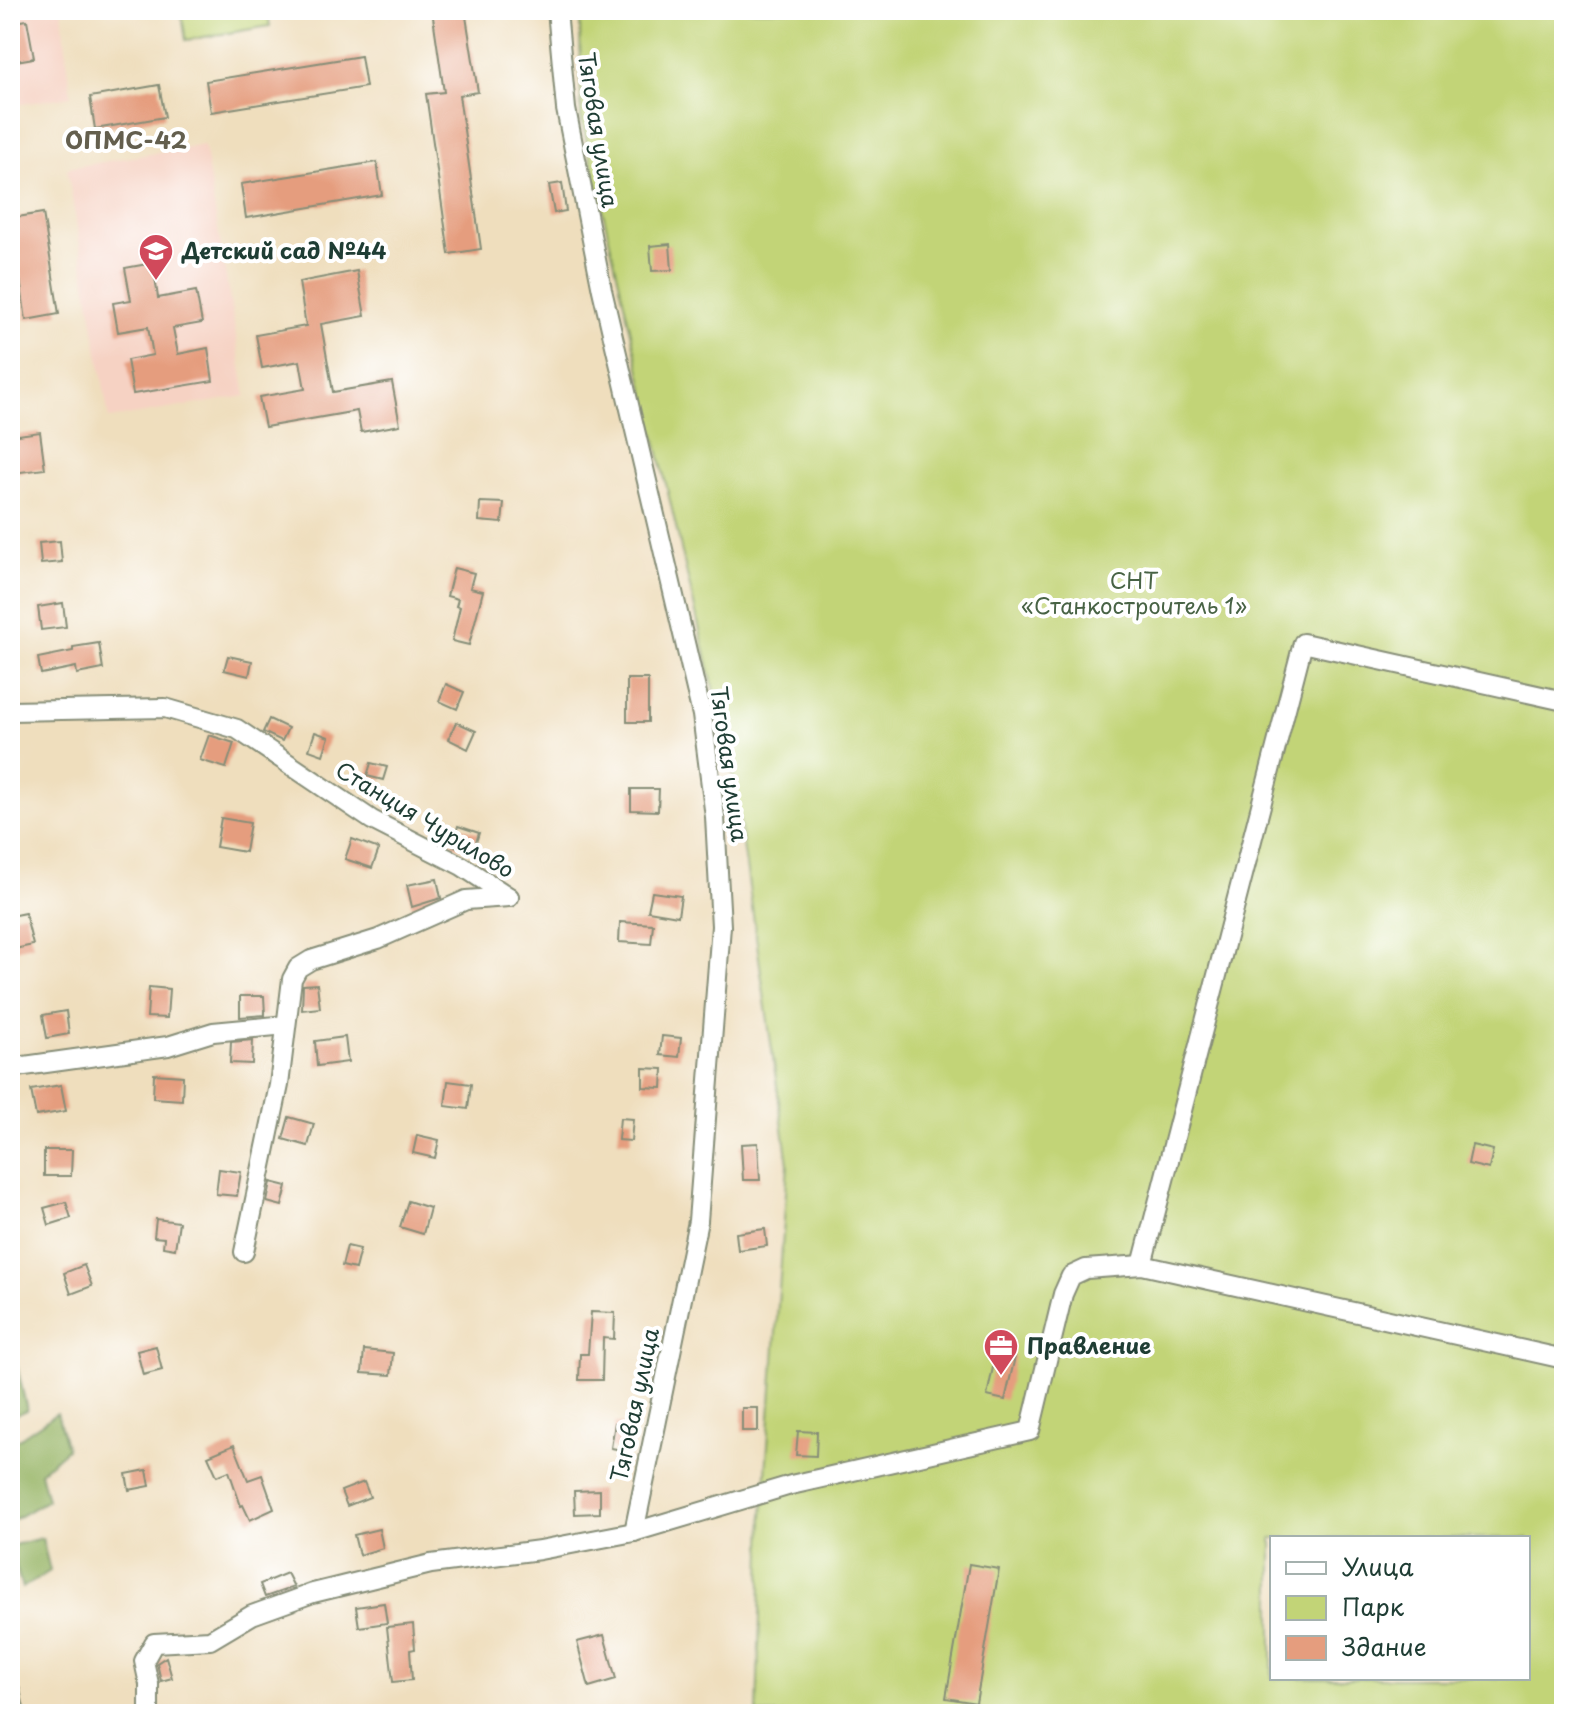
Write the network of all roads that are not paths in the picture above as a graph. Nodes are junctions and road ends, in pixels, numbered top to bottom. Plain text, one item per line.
1 (557, 10) edge
2 (1564, 701) edge
3 (10, 711) edge
4 (286, 1025) junction
5 (10, 1068) edge
6 (244, 1252) dead end
7 (1142, 1265) junction
8 (1564, 1359) edge
9 (634, 1532) junction
10 (10, 1690) edge
11 (15, 1714) edge
12 (149, 1714) edge

1 - 9 street, Тяговая улица
2 - 7 street
3 - 4 street, Станция Чурилово
4 - 5 street
4 - 6 street, Станция Чурилово
7 - 8 street
7 - 9 street
9 - 12 street
10 - 11 street

